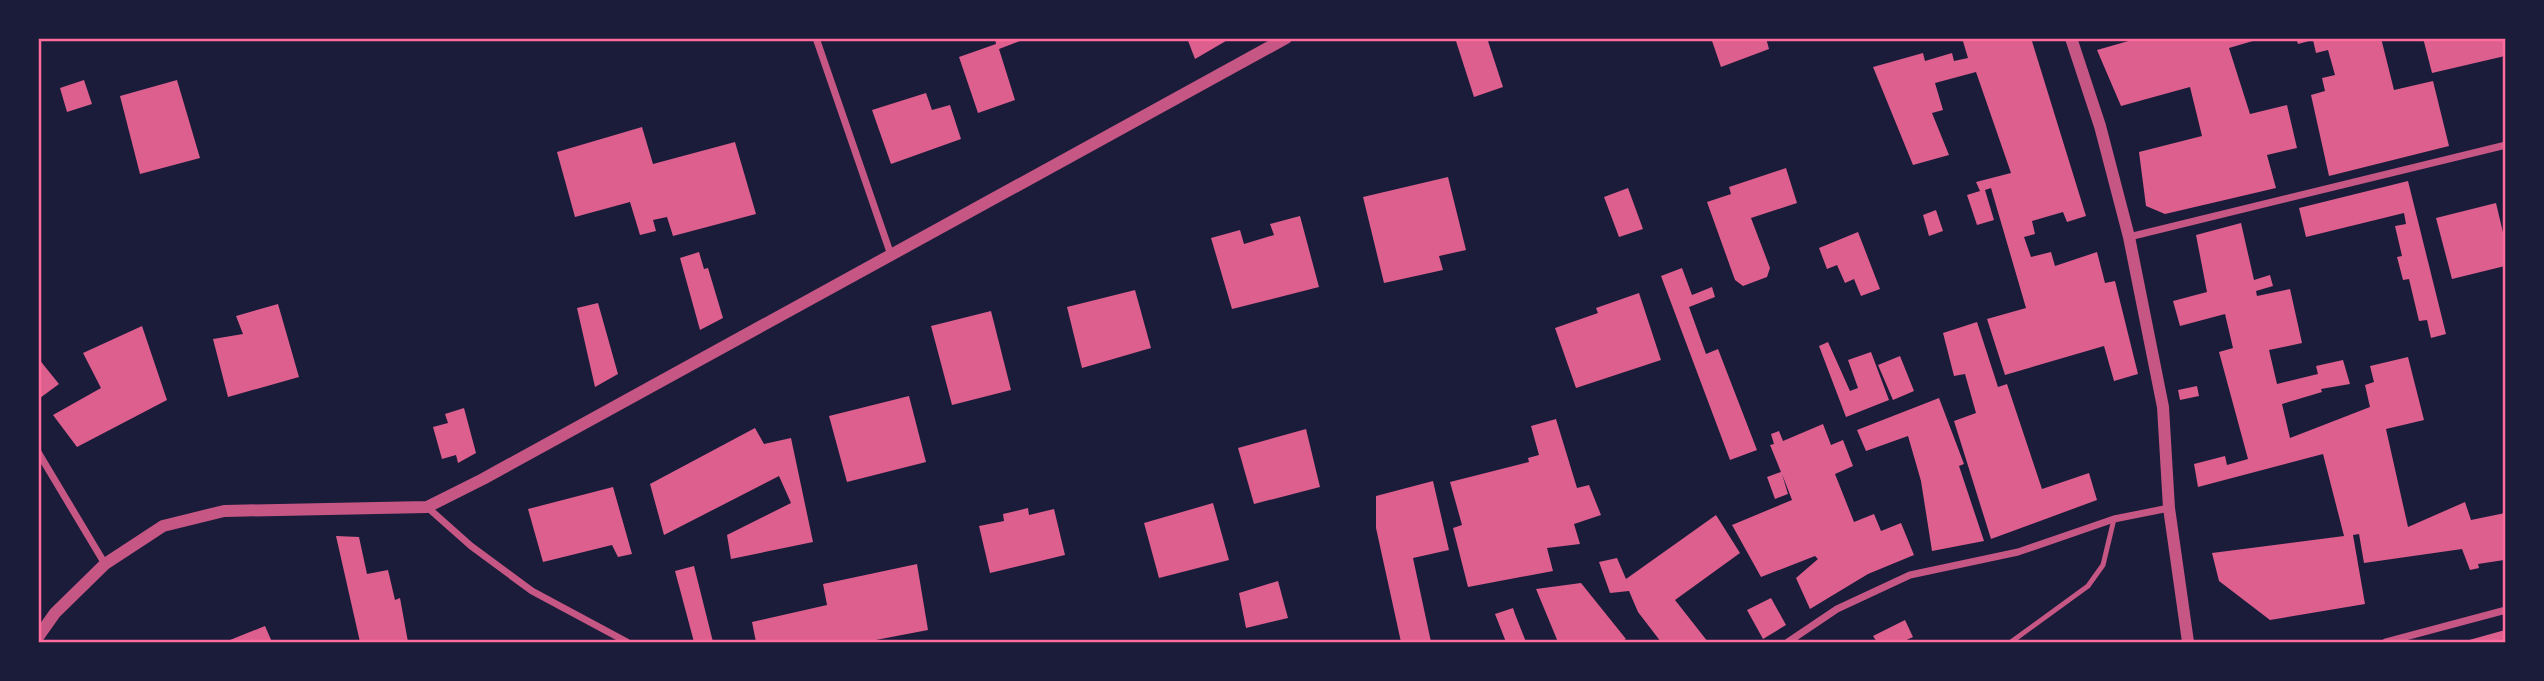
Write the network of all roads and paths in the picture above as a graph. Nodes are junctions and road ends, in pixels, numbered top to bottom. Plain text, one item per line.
1 (816, 38) edge
2 (1286, 38) edge
3 (2071, 38) edge
4 (2505, 145) edge
5 (2129, 237) junction
6 (891, 256) junction
7 (38, 452) edge
8 (427, 507) junction
9 (2169, 508) junction
10 (2114, 519) junction
11 (105, 564) junction
12 (2505, 610) edge
13 (38, 637) edge
14 (627, 642) edge
15 (1788, 642) edge
16 (2011, 642) edge
17 (2188, 642) edge
18 (2386, 642) edge

1 - 6 street
2 - 6 street
3 - 5 street
4 - 5 street
5 - 9 street
6 - 8 street
7 - 11 street
8 - 11 street
8 - 14 street
9 - 10 street
9 - 17 street
10 - 15 street
10 - 16 lane
11 - 13 street
12 - 18 street

